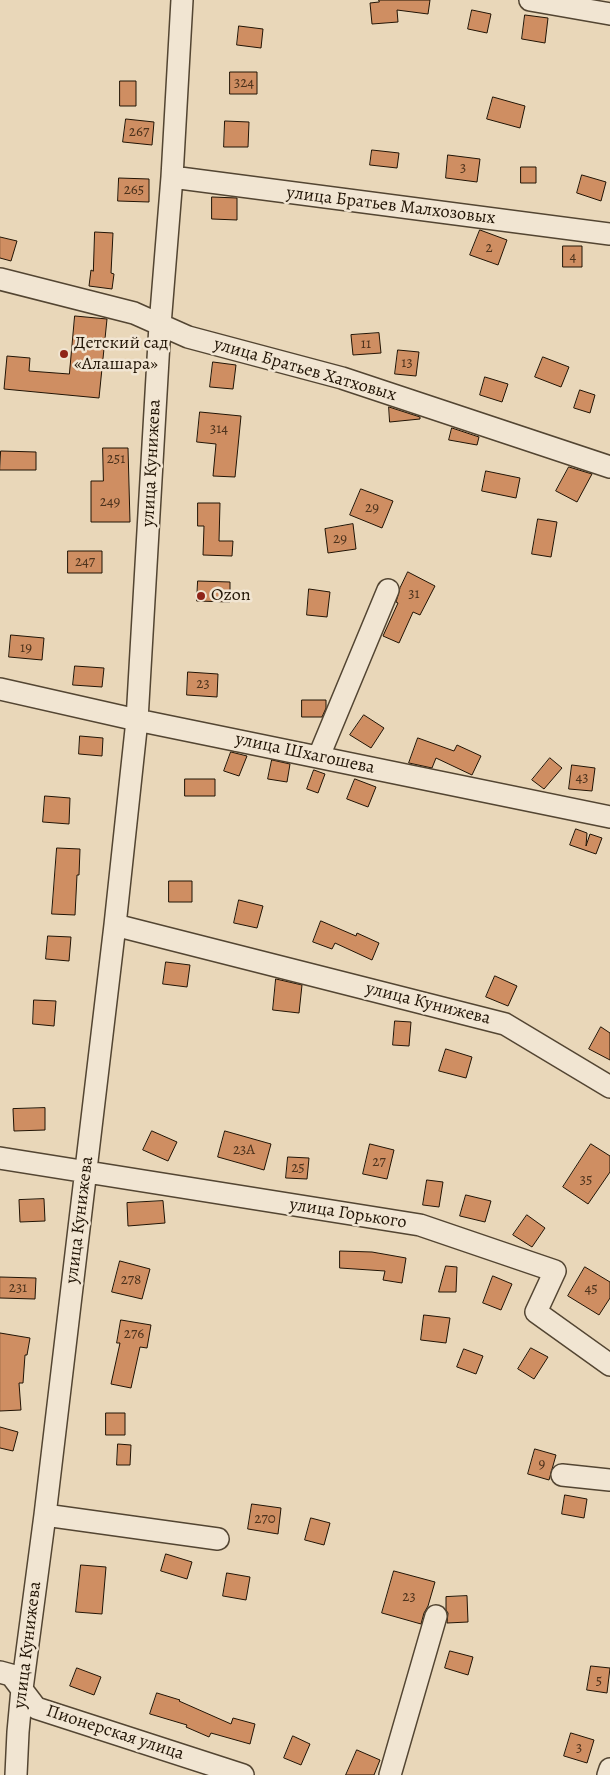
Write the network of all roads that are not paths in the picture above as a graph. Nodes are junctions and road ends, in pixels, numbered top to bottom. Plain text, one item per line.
1 (182, 0) edge
2 (530, 0) edge
3 (572, 4) edge
4 (610, 14) edge
5 (172, 177) junction
6 (610, 234) edge
7 (0, 280) edge
8 (160, 325) junction
9 (610, 467) edge
10 (388, 590) dead end
11 (0, 689) edge
12 (137, 720) junction
13 (319, 756) junction
14 (610, 817) edge
15 (115, 925) junction
16 (610, 1087) edge
17 (0, 1158) edge
18 (85, 1172) junction
19 (610, 1365) edge
20 (562, 1475) dead end
21 (610, 1480) edge
22 (45, 1515) junction
23 (218, 1539) dead end
24 (436, 1616) dead end
25 (0, 1672) edge
26 (22, 1689) junction
27 (610, 1769) edge
28 (16, 1775) edge
29 (243, 1775) edge
30 (390, 1775) edge
31 (608, 1775) edge

1 - 5 street, улица Кунижева
2 - 3 street
3 - 4 street
5 - 6 street, улица Братьев Малхозовых
5 - 8 street, улица Кунижева
7 - 8 street, улица Братьев Хатховых
8 - 9 street, улица Братьев Хатховых
8 - 12 street, улица Кунижева
10 - 13 street
11 - 12 street, улица Шхагошева
12 - 13 street, улица Шхагошева
12 - 15 street, улица Кунижева
13 - 14 street, улица Шхагошева
15 - 16 street, улица Кунижева
15 - 18 street, улица Кунижева
17 - 18 street, улица Горького
18 - 19 street, улица Горького
18 - 22 street, улица Кунижева
20 - 21 street
22 - 23 street
22 - 26 street, улица Кунижева
24 - 30 street
25 - 26 street, Пионерская улица
26 - 28 street, улица Кунижева
26 - 29 street, Пионерская улица
27 - 31 street

